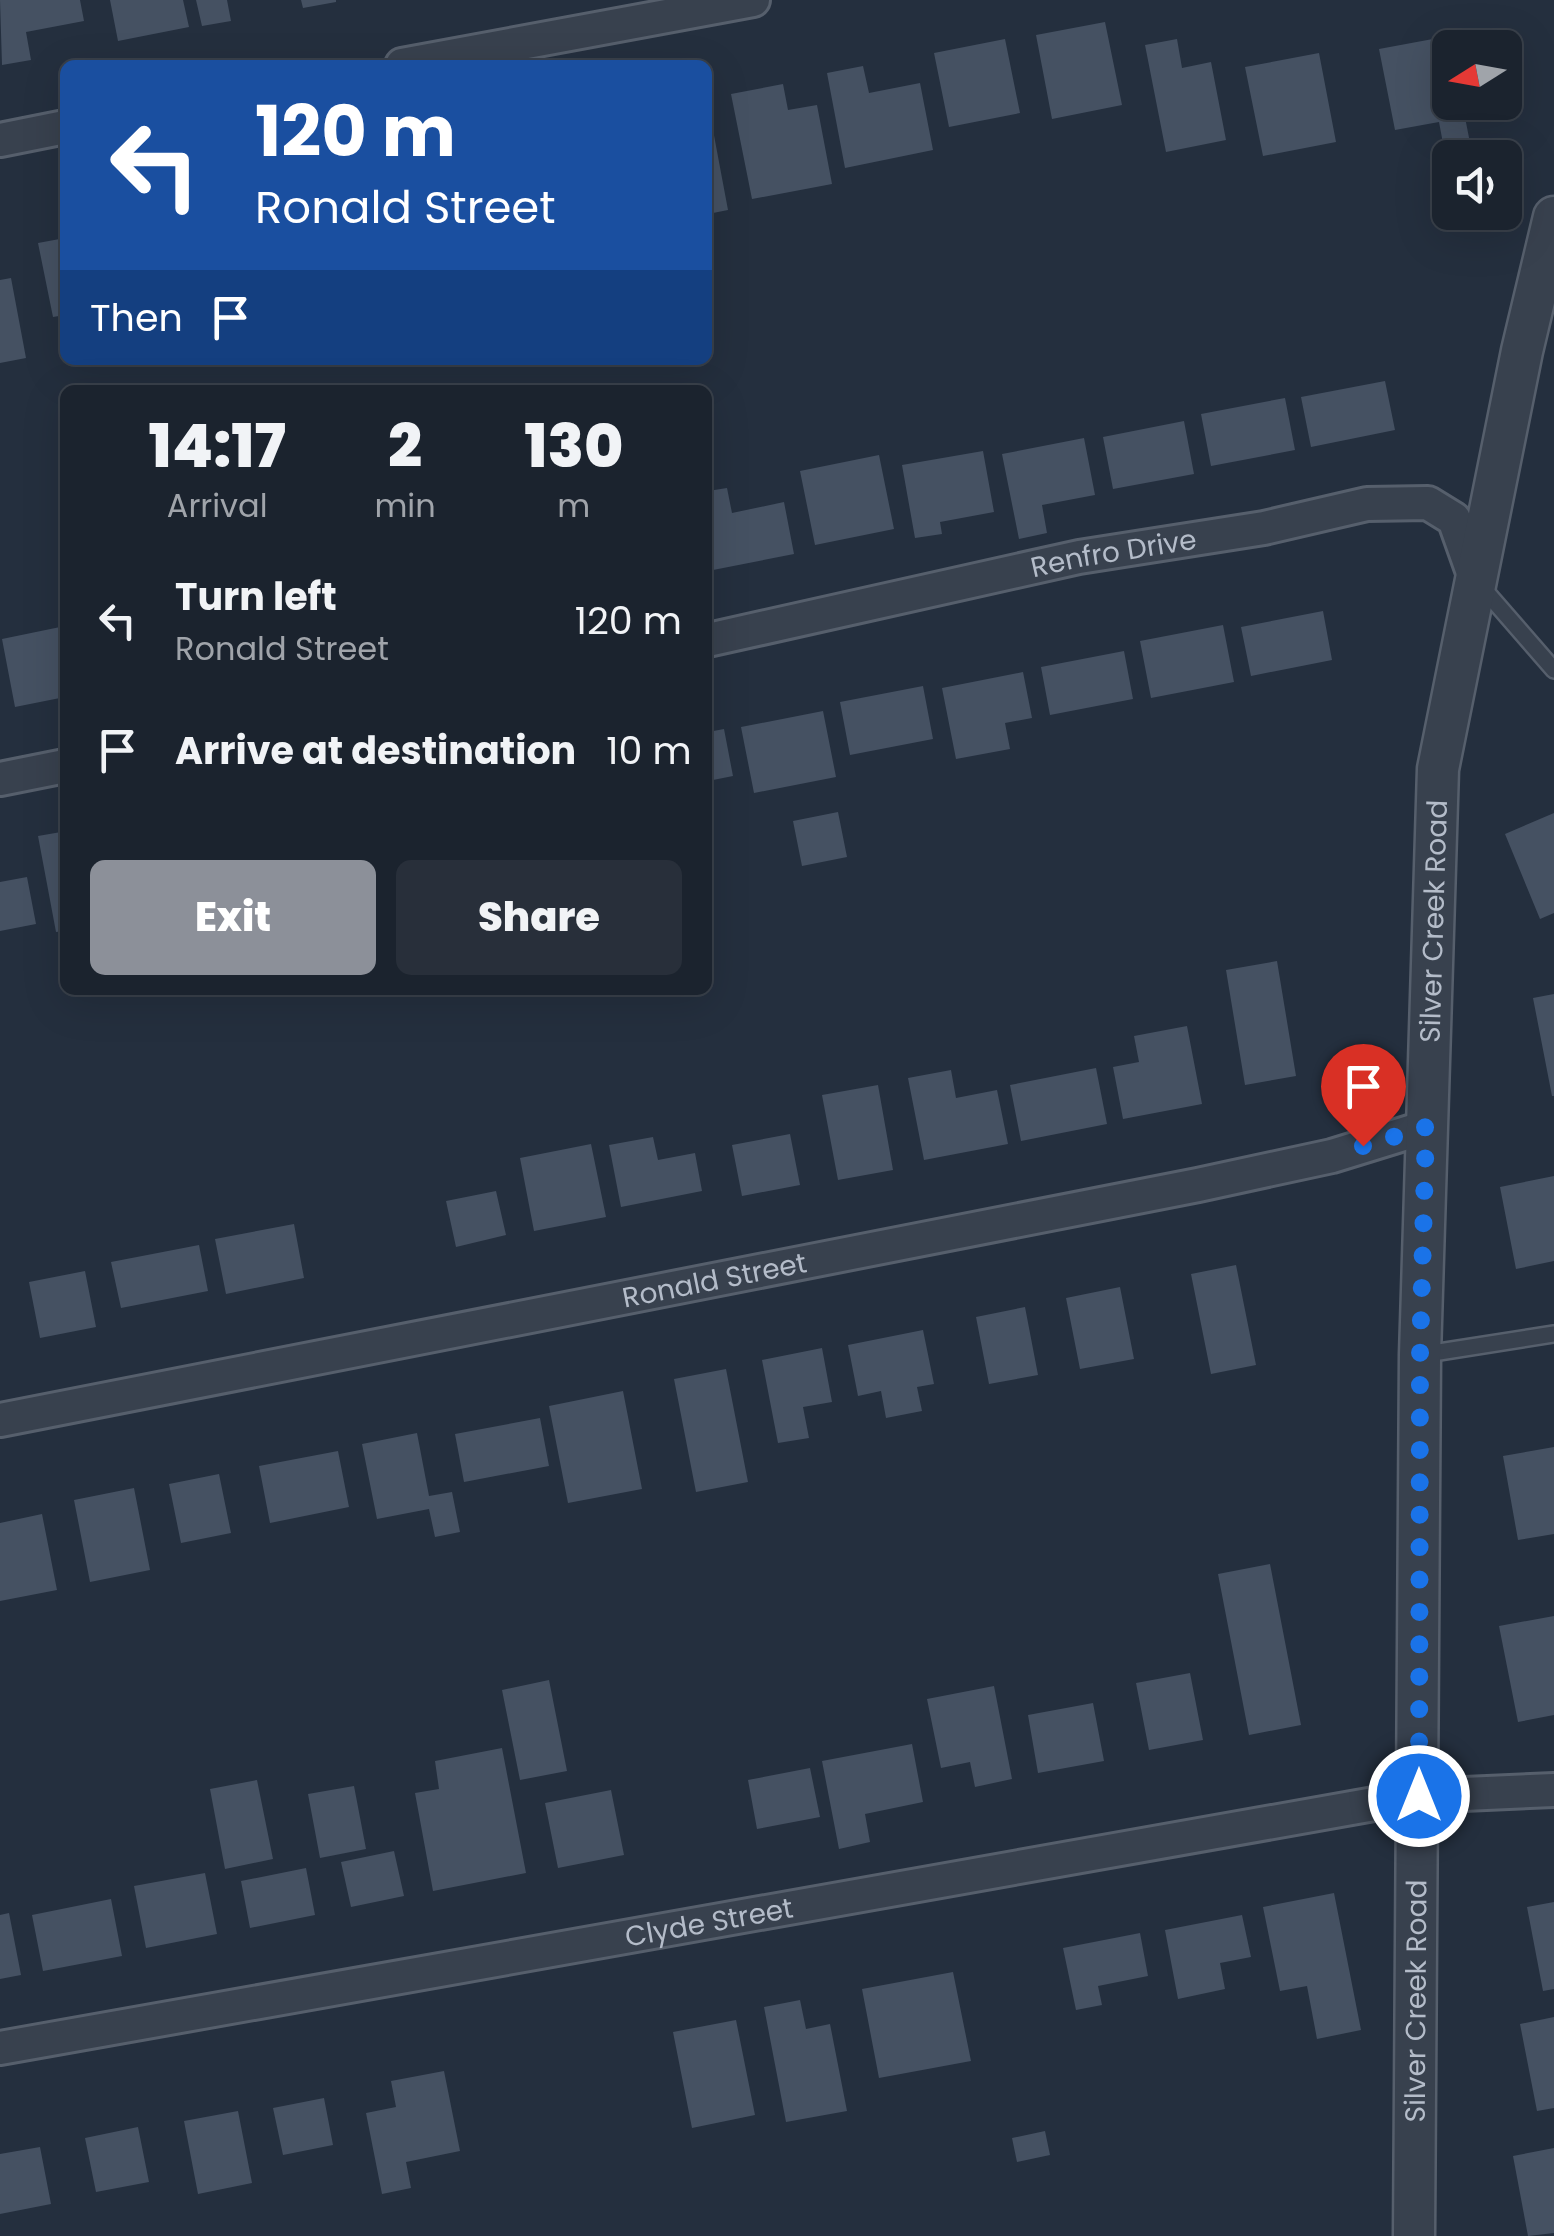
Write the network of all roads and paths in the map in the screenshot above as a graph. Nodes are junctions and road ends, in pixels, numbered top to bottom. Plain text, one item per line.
1 (753, 0) edge
2 (429, 60) edge
3 (60, 129) edge
4 (0, 140) edge
5 (1554, 217) edge
6 (1476, 580) junction
7 (712, 639) edge
8 (1554, 670) edge
9 (60, 767) edge
10 (0, 779) edge
11 (1426, 1127) junction
12 (1554, 1334) edge
13 (1420, 1355) junction
14 (0, 1420) edge
15 (1554, 1790) edge
16 (1419, 1796) junction
17 (0, 2048) edge
18 (1414, 2236) edge

1 - 2 street
3 - 4 street
5 - 6 street, Silver Creek Road
6 - 7 street, Renfro Drive
6 - 8 lane
6 - 11 street, Silver Creek Road
9 - 10 street
11 - 13 street, Silver Creek Road
11 - 14 street, Ronald Street
12 - 13 lane
13 - 16 street, Silver Creek Road
15 - 16 street, Clyde Street
16 - 17 street, Clyde Street
16 - 18 street, Silver Creek Road

